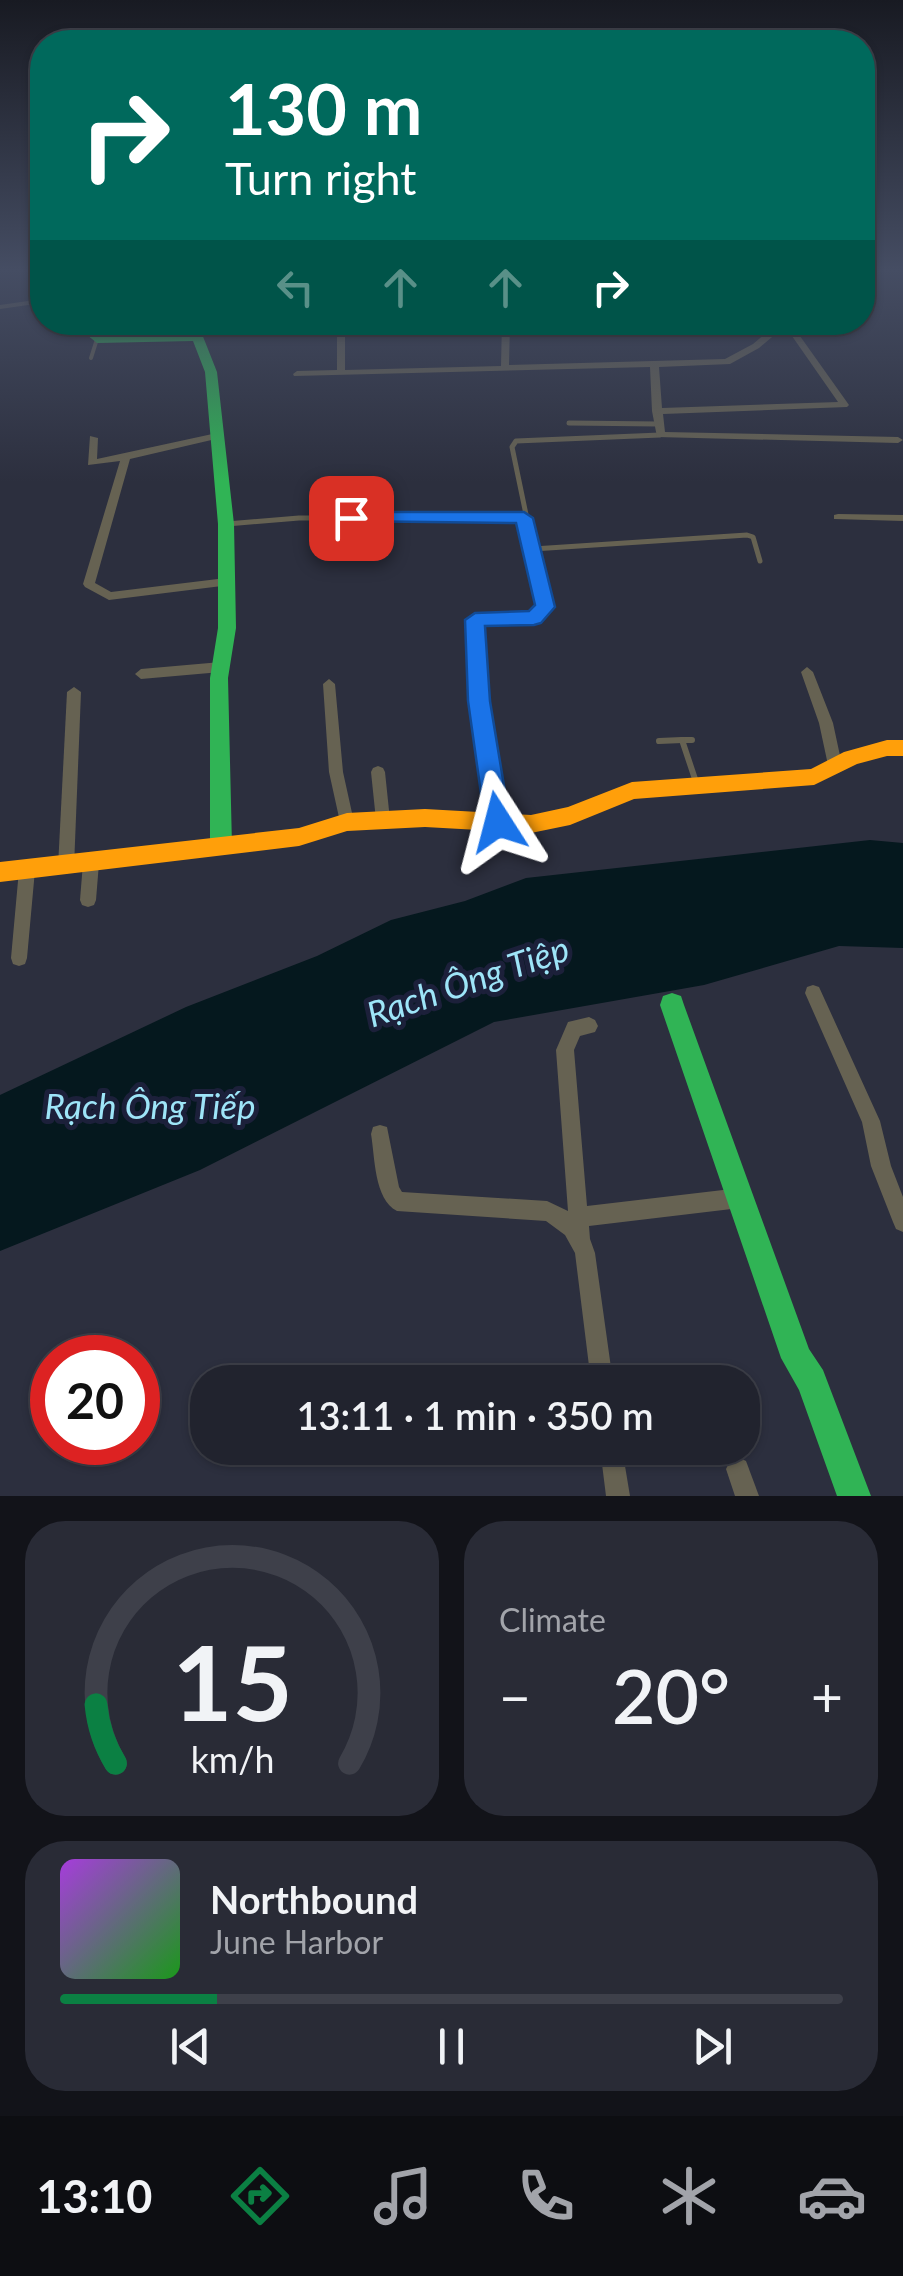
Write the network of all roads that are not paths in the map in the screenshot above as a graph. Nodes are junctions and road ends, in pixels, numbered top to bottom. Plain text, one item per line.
1 (90, 342) edge
2 (130, 342) edge
3 (202, 342) edge
4 (341, 342) edge
5 (506, 342) edge
6 (759, 342) edge
7 (800, 342) edge
8 (654, 364) junction
9 (505, 367) junction
10 (340, 372) junction
11 (297, 374) dead end
12 (676, 410) junction
13 (657, 411) junction
14 (568, 423) dead end
15 (660, 429) junction
16 (683, 435) junction
17 (217, 436) junction
18 (93, 438) dead end
19 (898, 440) dead end
20 (126, 457) junction
21 (838, 517) dead end
22 (524, 518) junction
23 (903, 518) edge
24 (226, 524) junction
25 (533, 549) junction
26 (760, 561) dead end
27 (226, 582) junction
28 (221, 667) junction
29 (807, 672) dead end
30 (141, 674) dead end
31 (329, 684) dead end
32 (74, 692) dead end
33 (682, 740) junction
34 (692, 740) dead end
35 (659, 741) dead end
36 (903, 748) edge
37 (835, 764) junction
38 (378, 772) dead end
39 (697, 784) junction
40 (383, 820) junction
41 (347, 822) junction
42 (498, 822) junction
43 (221, 846) junction
44 (90, 863) junction
45 (66, 867) junction
46 (26, 870) junction
47 (0, 872) edge
48 (88, 900) dead end
49 (19, 958) dead end
50 (812, 993) dead end
51 (672, 1005) dead end
52 (588, 1026) dead end
53 (380, 1134) dead end
54 (740, 1198) junction
55 (903, 1222) edge
56 (580, 1227) junction
57 (600, 1365) edge
58 (613, 1465) edge
59 (738, 1469) dead end
60 (618, 1496) edge
61 (747, 1496) edge
62 (854, 1496) edge

1 - 2 street
3 - 17 street
4 - 10 street
5 - 9 street
6 - 8 street
7 - 12 street
8 - 9 street
8 - 13 street
9 - 10 street
10 - 11 street
12 - 13 street
12 - 16 street
13 - 15 street
14 - 15 lane
15 - 16 street
15 - 22 lane
16 - 19 street
17 - 20 street
17 - 24 street
18 - 20 street
20 - 27 street
21 - 23 street
22 - 24 lane
22 - 25 lane
24 - 27 street
25 - 26 lane
25 - 42 lane
27 - 28 street
28 - 30 street
28 - 43 street
29 - 37 street
31 - 41 street
32 - 45 street
33 - 34 lane
33 - 35 lane
33 - 39 lane
36 - 37 street
37 - 39 street
38 - 40 street
39 - 42 street
40 - 41 street
40 - 42 street
41 - 43 street
43 - 44 street
44 - 45 street
44 - 48 street
45 - 46 street
46 - 47 street
46 - 49 street
50 - 55 street
51 - 54 street
52 - 56 street
53 - 56 street
54 - 56 street
54 - 62 street
56 - 57 street
58 - 60 street
59 - 61 street

